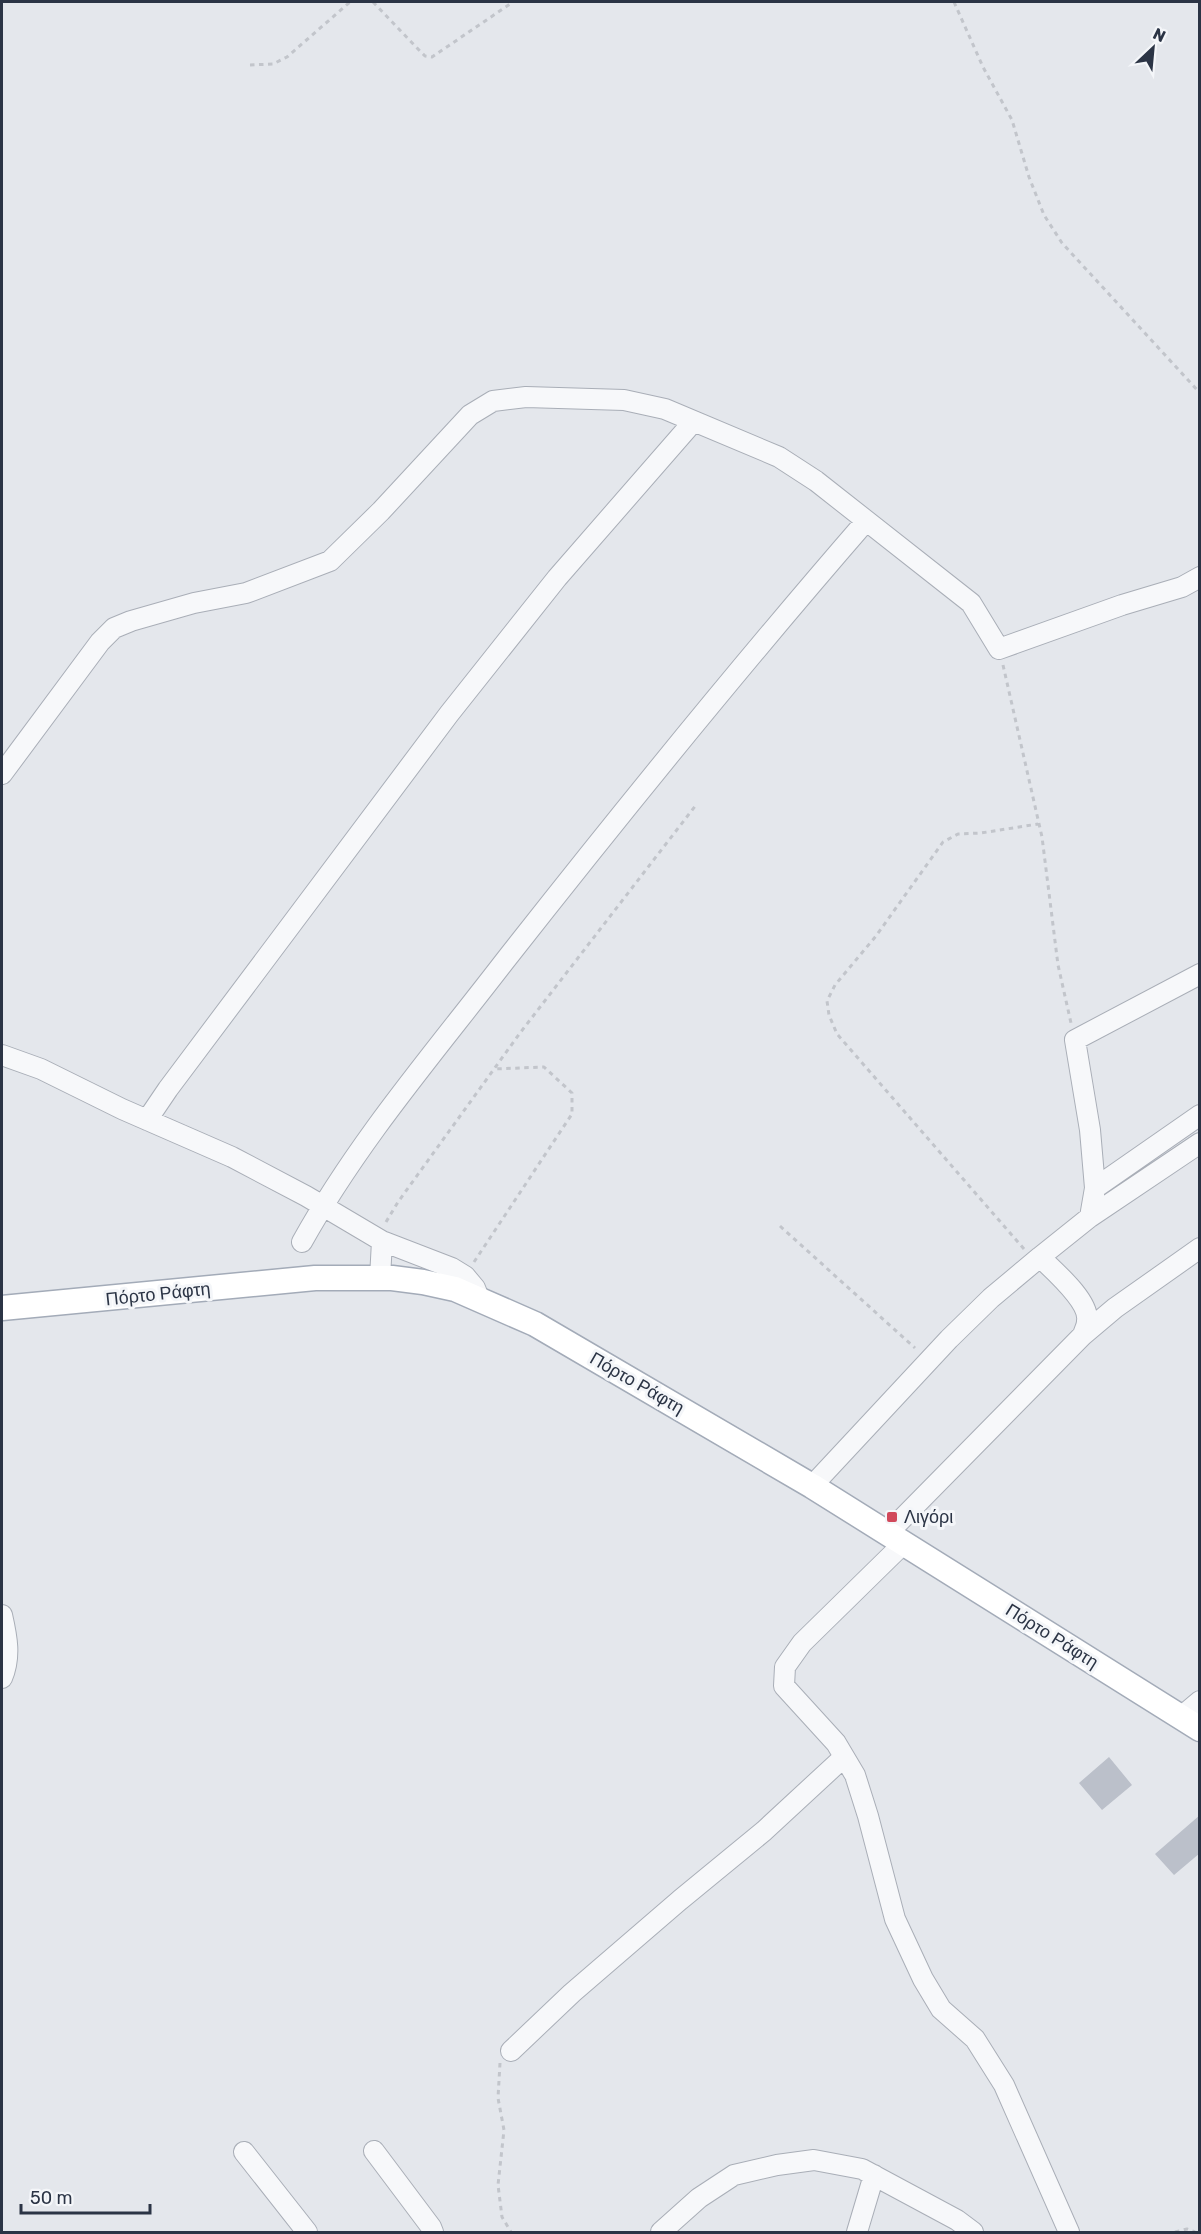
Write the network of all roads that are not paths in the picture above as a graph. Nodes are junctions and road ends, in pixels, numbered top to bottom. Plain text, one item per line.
1 (693, 422) junction
2 (866, 521) junction
3 (1200, 578) edge
4 (2, 774) edge
5 (1200, 974) edge
6 (2, 1055) edge
7 (1200, 1115) edge
8 (147, 1120) junction
9 (1200, 1143) edge
10 (1095, 1188) junction
11 (322, 1205) junction
12 (1090, 1217) junction
13 (382, 1241) junction
14 (302, 1242) dead end
15 (1200, 1248) edge
16 (1037, 1259) junction
17 (380, 1278) junction
18 (479, 1298) junction
19 (2, 1308) edge
20 (1083, 1335) junction
21 (812, 1486) junction
22 (896, 1538) junction
23 (2, 1615) edge
24 (2, 1678) edge
25 (1200, 1701) edge
26 (1190, 1723) edge
27 (844, 1757) junction
28 (511, 2050) road end
29 (374, 2151) dead end
30 (244, 2152) dead end
31 (874, 2175) junction
32 (307, 2232) edge
33 (433, 2232) edge
34 (661, 2232) edge
35 (857, 2232) edge
36 (973, 2232) edge
37 (1069, 2232) edge

1 - 2 street
1 - 4 street
1 - 8 street
2 - 3 street
2 - 11 street
5 - 10 street
6 - 8 street
7 - 10 street
8 - 11 street
9 - 12 street
10 - 12 street
11 - 13 street
11 - 14 street
12 - 16 street
13 - 17 street
13 - 18 street
15 - 20 street
16 - 20 street
16 - 21 street
17 - 18 main road, Πόρτο Ράφτη
17 - 19 main road, Πόρτο Ράφτη
18 - 21 main road, Πόρτο Ράφτη
20 - 22 street
21 - 22 main road, Πόρτο Ράφτη
22 - 26 main road, Πόρτο Ράφτη
22 - 27 street
23 - 24 street
25 - 26 street
27 - 28 street
27 - 37 street
29 - 33 street
30 - 32 street
31 - 34 street
31 - 35 street
31 - 36 street

